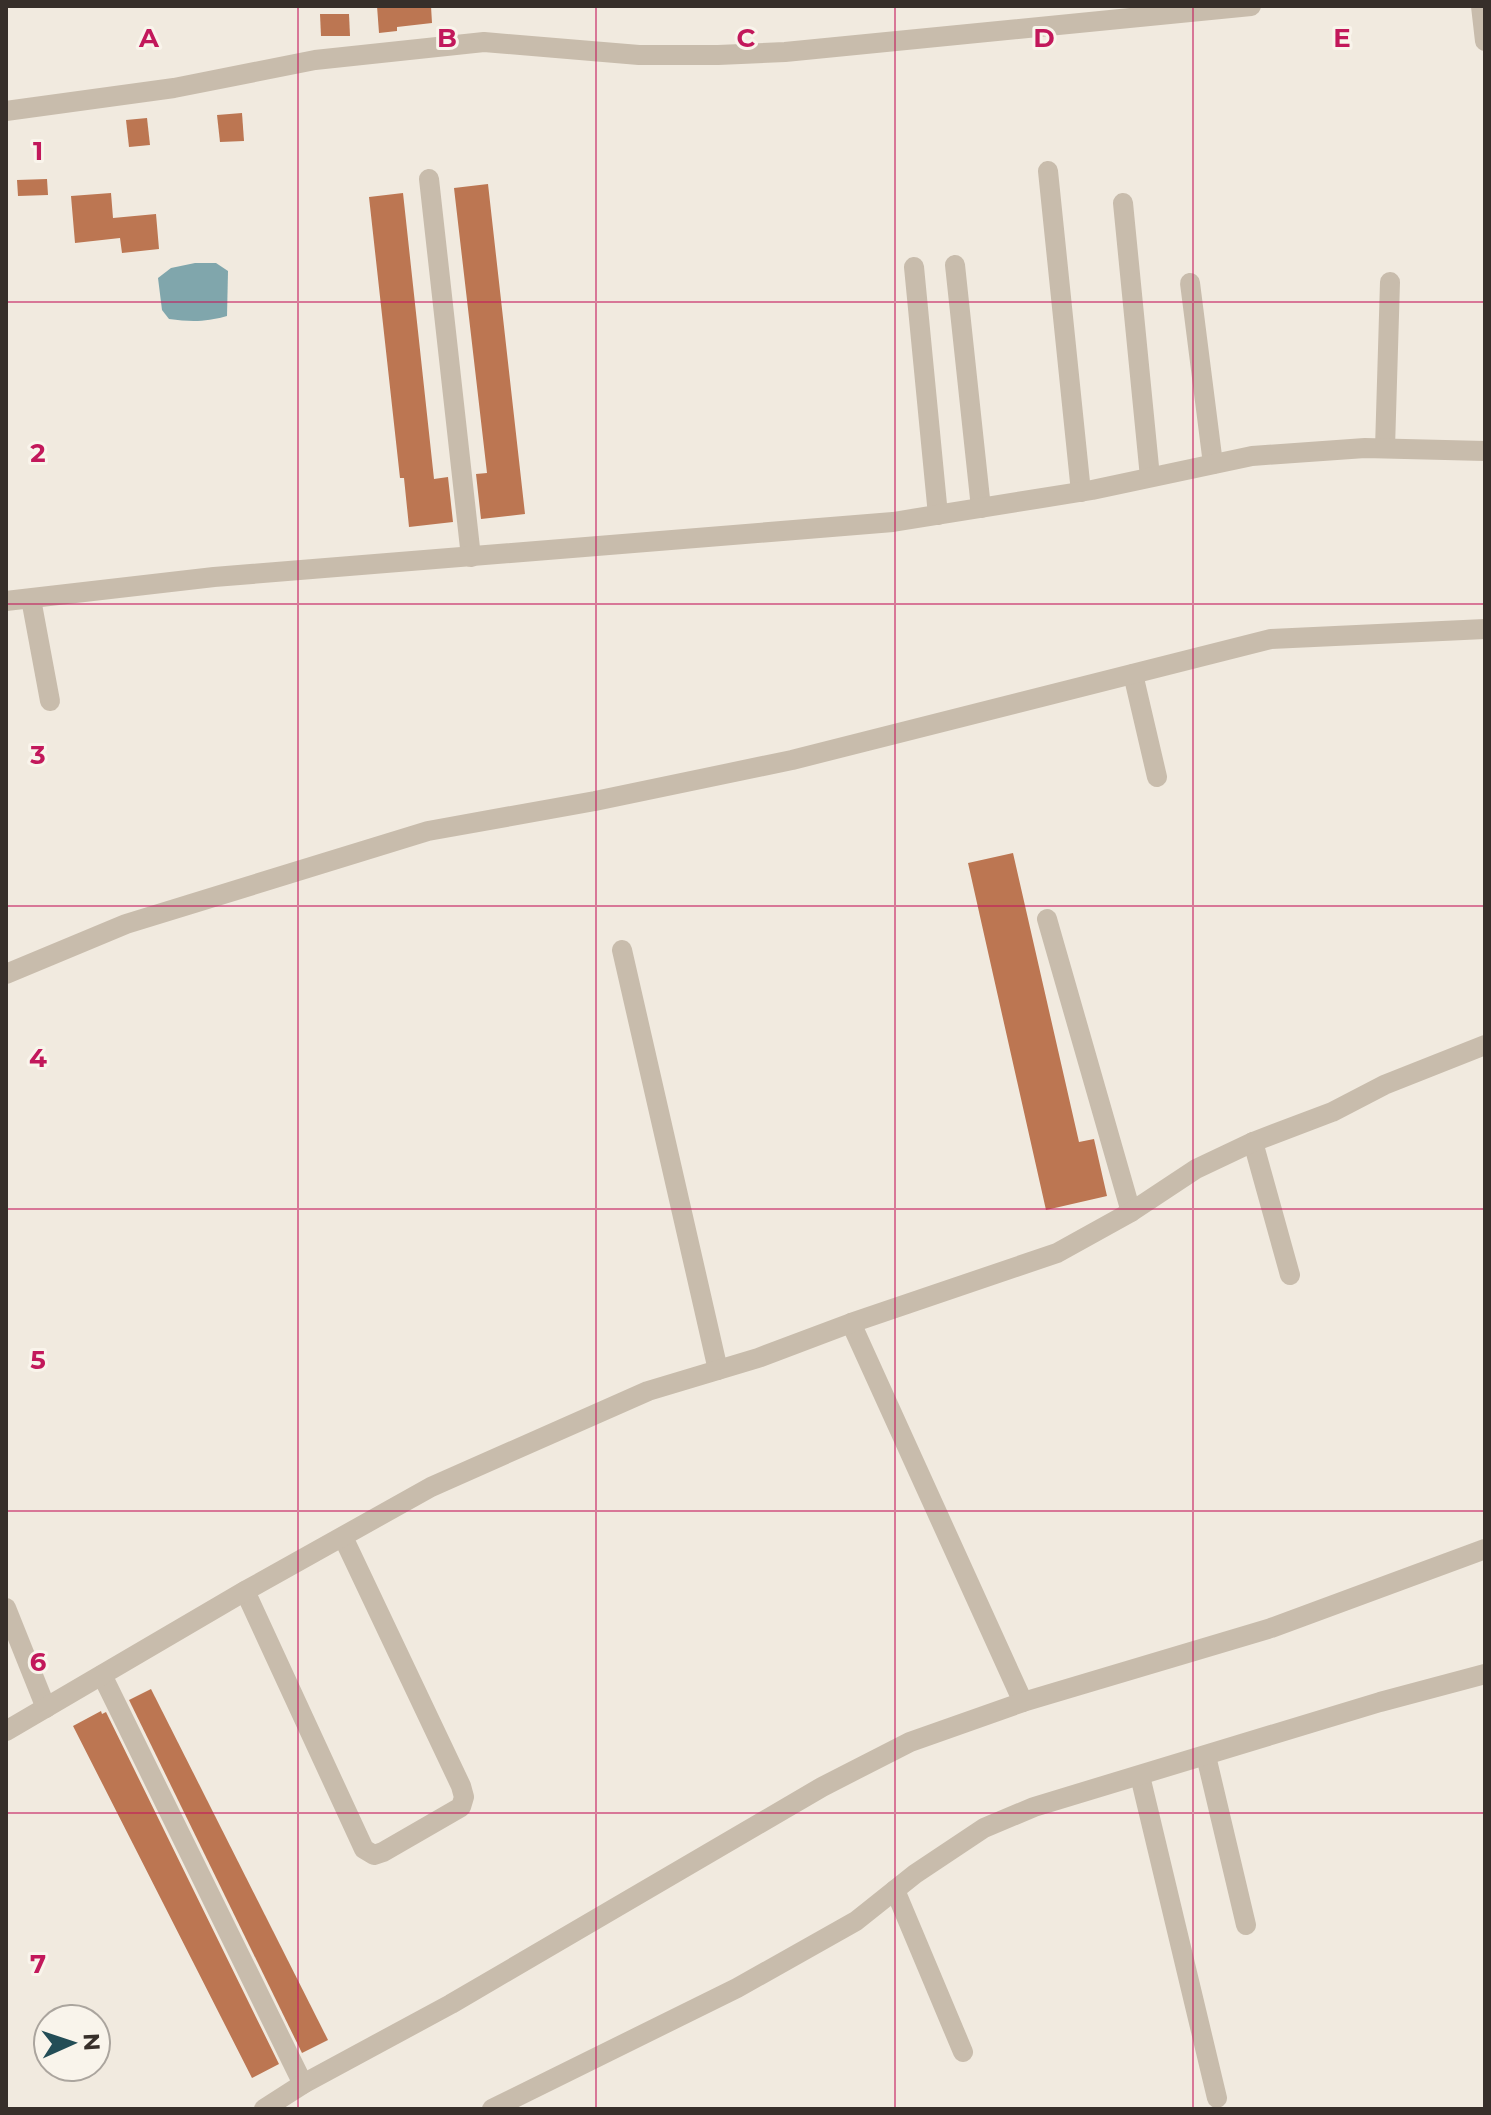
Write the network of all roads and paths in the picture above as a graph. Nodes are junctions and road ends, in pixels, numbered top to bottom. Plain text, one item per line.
1 (1251, 6) edge
2 (1481, 6) edge
3 (1485, 41) edge
4 (6, 111) edge
5 (1048, 171) dead end
6 (429, 179) dead end
7 (1123, 203) dead end
8 (955, 265) dead end
9 (914, 267) dead end
10 (1390, 282) dead end
11 (1190, 283) dead end
12 (1385, 448) junction
13 (1485, 451) edge
14 (1213, 464) junction
15 (1150, 477) junction
16 (1081, 492) junction
17 (981, 508) junction
18 (938, 515) junction
19 (471, 557) junction
20 (31, 599) junction
21 (6, 601) edge
22 (1485, 629) edge
23 (1133, 674) junction
24 (50, 701) dead end
25 (1157, 777) dead end
26 (1047, 919) dead end
27 (622, 950) dead end
28 (6, 974) edge
29 (1485, 1045) edge
30 (1253, 1142) junction
31 (1131, 1212) junction
32 (1290, 1275) dead end
33 (851, 1323) junction
34 (718, 1370) junction
35 (343, 1537) junction
36 (1485, 1549) edge
37 (245, 1591) junction
38 (6, 1608) edge
39 (1485, 1674) edge
40 (102, 1675) junction
41 (1023, 1702) junction
42 (46, 1708) junction
43 (6, 1731) edge
44 (1206, 1756) junction
45 (1140, 1776) junction
46 (895, 1890) junction
47 (1246, 1925) dead end
48 (963, 2052) dead end
49 (303, 2084) junction
50 (1217, 2098) dead end
51 (264, 2109) edge
52 (492, 2109) edge

1 - 4 street
2 - 3 street
5 - 16 street
6 - 19 street
7 - 15 street
8 - 17 street
9 - 18 street
10 - 12 street
11 - 14 street
12 - 13 street
12 - 14 street
14 - 15 street
15 - 16 street
16 - 17 street
17 - 18 street
18 - 19 street
19 - 20 street
20 - 21 street
20 - 24 street
22 - 23 street
23 - 25 street
23 - 28 street
26 - 31 street
27 - 34 street
29 - 30 street
30 - 31 street
30 - 32 street
31 - 33 street
33 - 34 street
33 - 41 street
34 - 35 street
35 - 37 street
35 - 37 street
36 - 41 street
37 - 40 street
38 - 42 street
39 - 44 street
40 - 42 street
40 - 49 street
41 - 49 street
42 - 43 street
44 - 45 street
44 - 47 street
45 - 46 street
45 - 50 street
46 - 48 street
46 - 52 street
49 - 51 street

